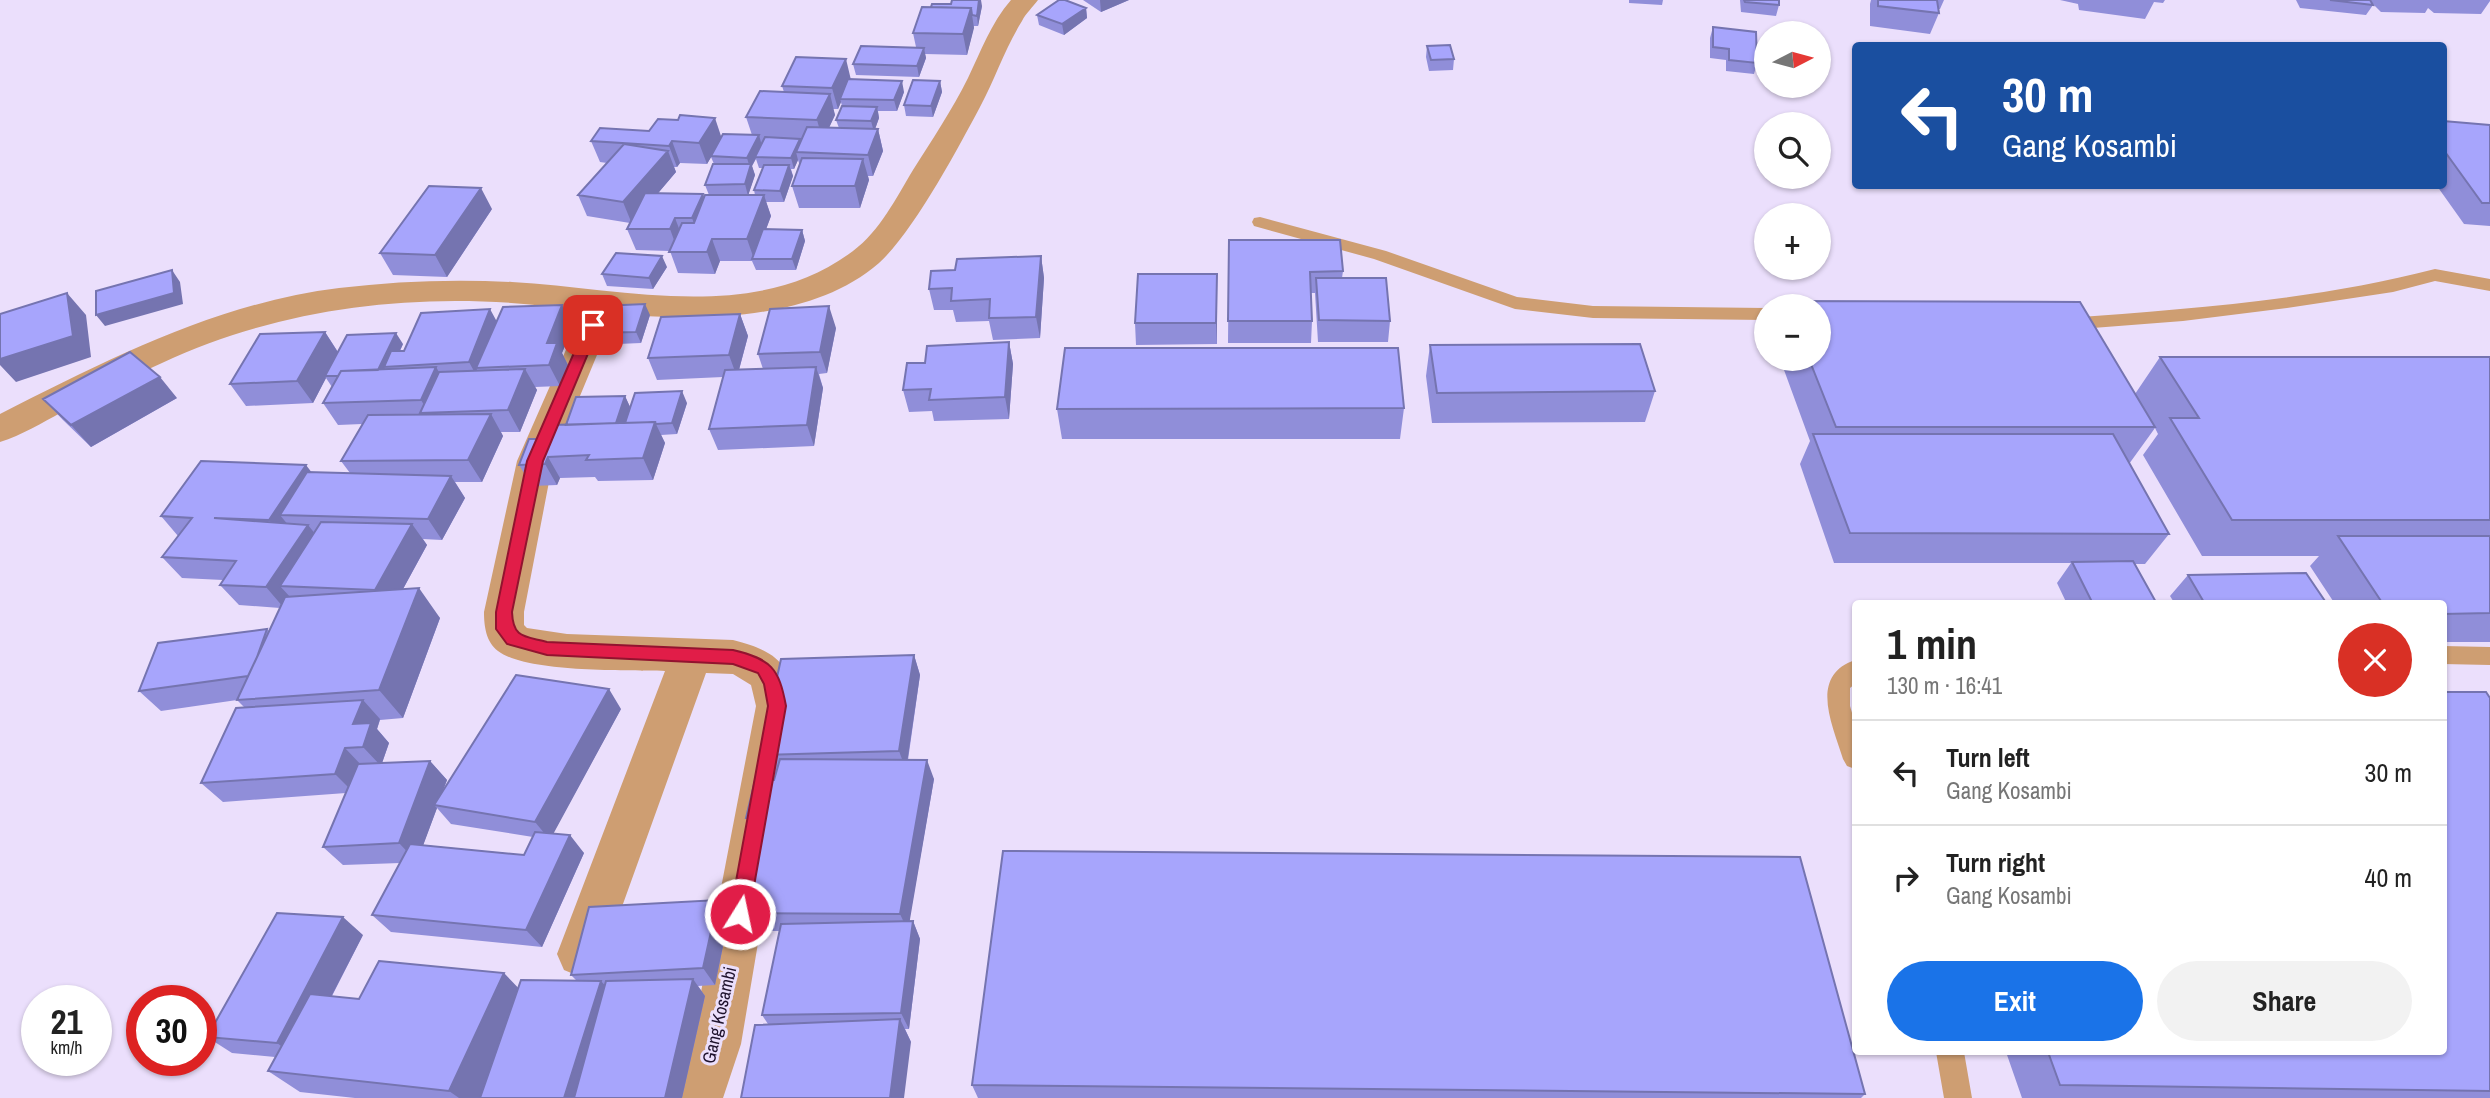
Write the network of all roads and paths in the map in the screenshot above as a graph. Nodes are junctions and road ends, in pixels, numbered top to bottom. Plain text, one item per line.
1 (1025, 0) edge
2 (1260, 222) dead end
3 (2490, 285) edge
4 (603, 302) junction
5 (1754, 314) edge
6 (2045, 324) edge
7 (0, 429) edge
8 (692, 655) junction
9 (2447, 655) edge
10 (2490, 656) edge
11 (1852, 671) edge
12 (1852, 750) edge
13 (576, 970) edge
14 (1951, 1055) edge
15 (697, 1098) edge
16 (1958, 1098) edge

1 - 4 street
2 - 5 lane
3 - 6 lane
4 - 7 street
4 - 8 street, Gang Kosambi
8 - 13 street
8 - 15 street, Gang Kosambi
9 - 10 lane
11 - 12 lane
14 - 16 lane

